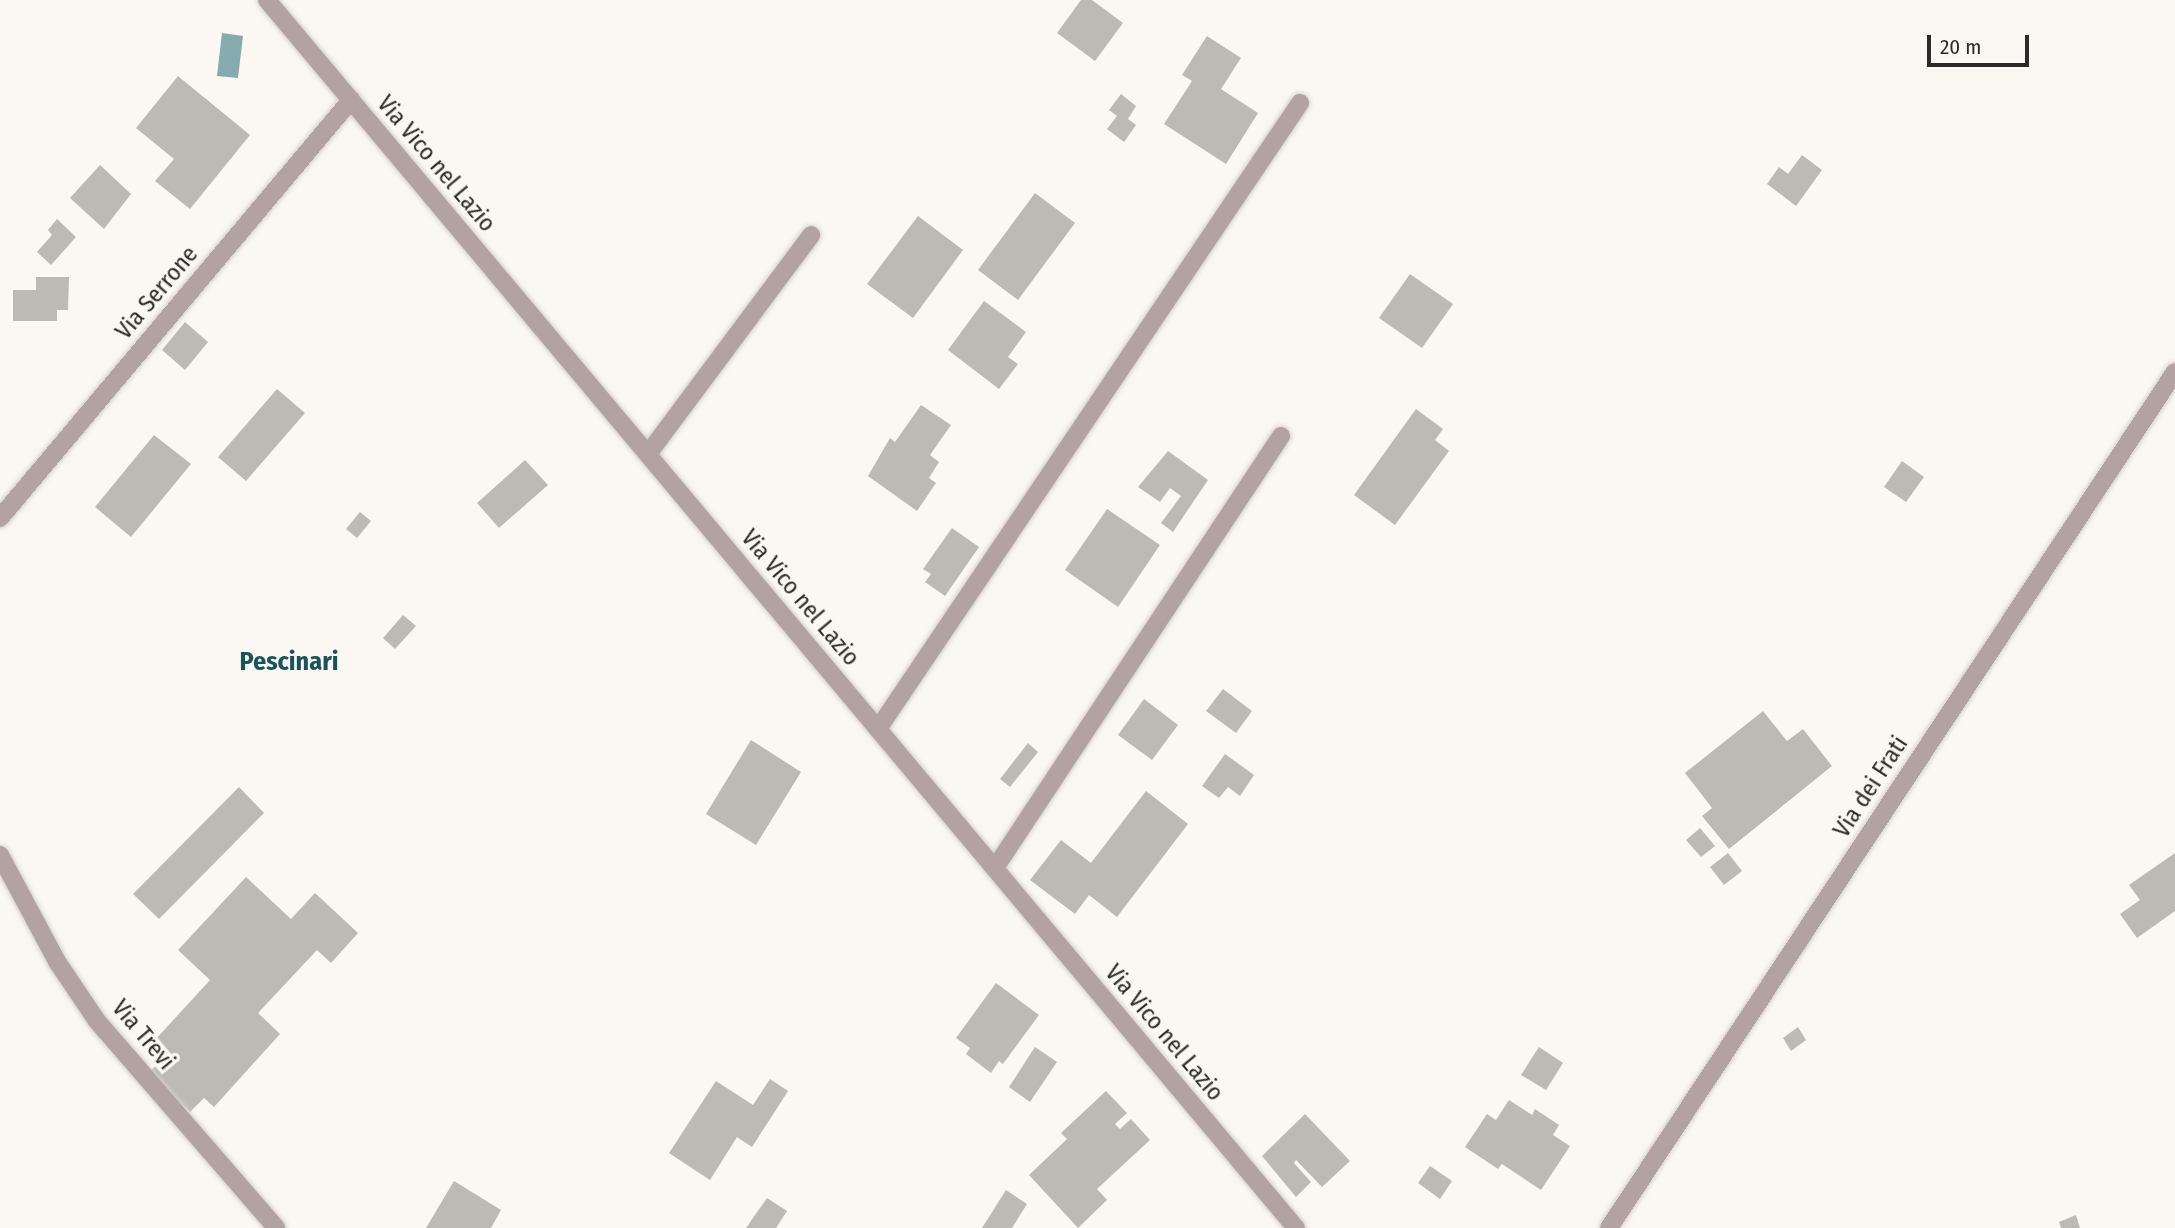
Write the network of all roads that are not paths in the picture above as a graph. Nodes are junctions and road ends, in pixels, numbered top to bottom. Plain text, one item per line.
1 (267, 0) edge
2 (351, 100) junction
3 (1300, 103) dead end
4 (811, 234) dead end
5 (2175, 372) edge
6 (1281, 436) dead end
7 (648, 454) junction
8 (0, 518) edge
9 (878, 729) junction
10 (0, 855) edge
11 (995, 868) junction
12 (275, 1228) edge
13 (1296, 1228) edge
14 (1609, 1228) edge

1 - 2 street, Via Vico nel Lazio
2 - 7 street, Via Vico nel Lazio
2 - 8 street, Via Serrone
3 - 9 street
4 - 7 street
5 - 14 street, Via dei Frati
6 - 11 street
7 - 9 street, Via Vico nel Lazio
9 - 11 street, Via Vico nel Lazio
10 - 12 street, Via Trevi
11 - 13 street, Via Vico nel Lazio

